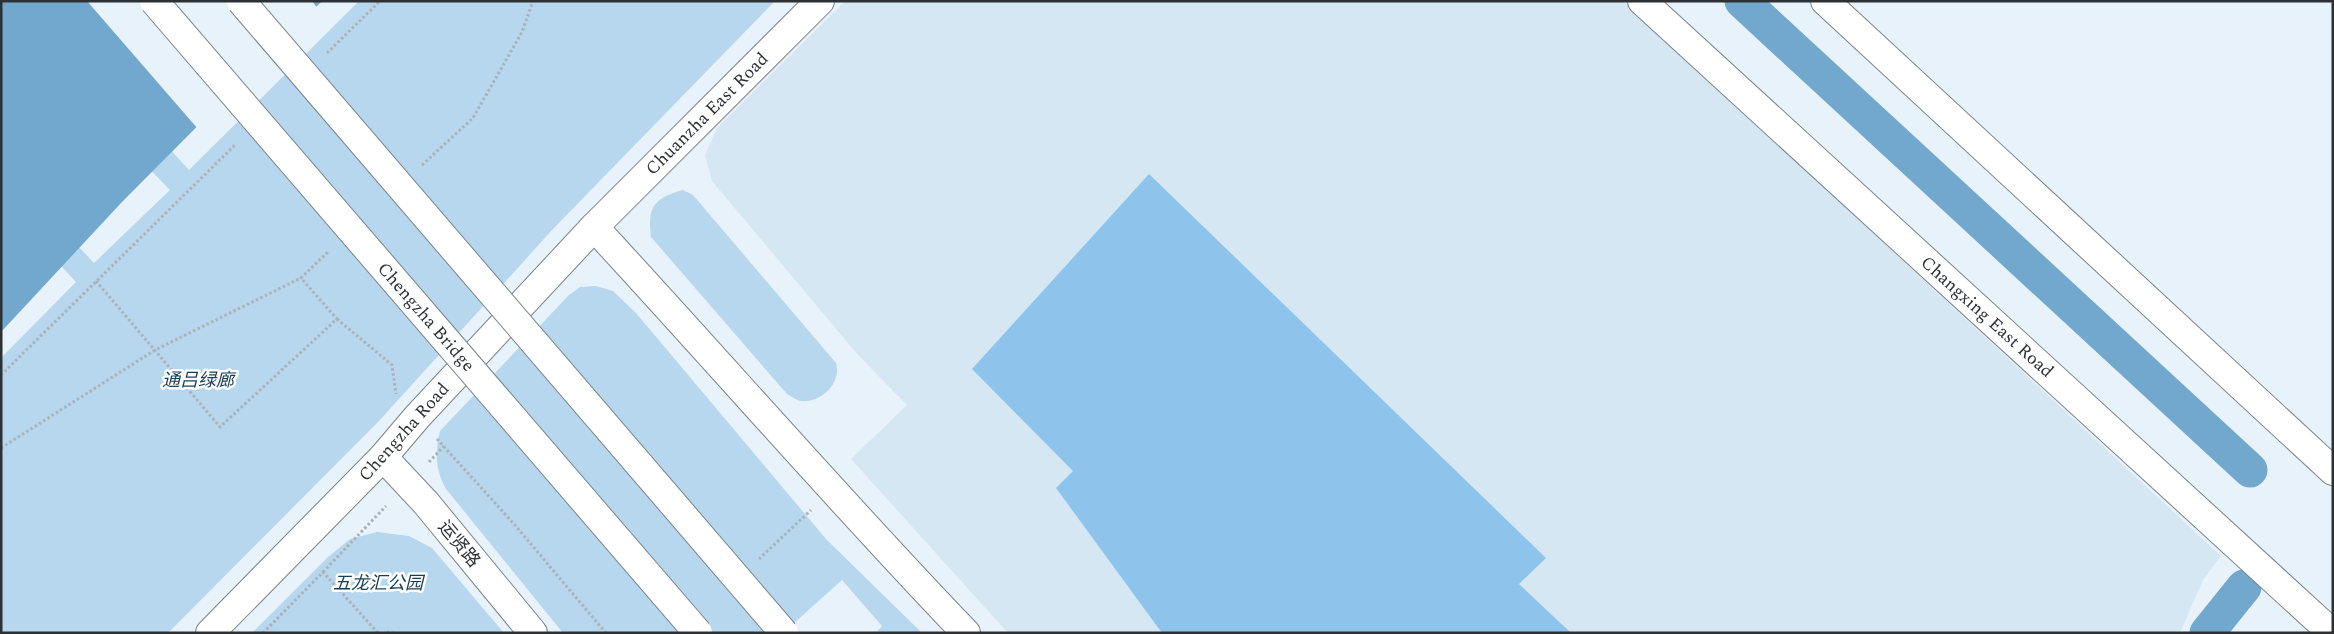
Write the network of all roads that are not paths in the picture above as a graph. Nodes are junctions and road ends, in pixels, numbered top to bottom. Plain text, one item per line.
1 (154, 1) edge
2 (241, 1) edge
3 (820, 1) edge
4 (1642, 1) edge
5 (1825, 1) edge
6 (594, 228) junction
7 (383, 457) junction
8 (2333, 471) edge
9 (210, 633) edge
10 (533, 633) edge
11 (698, 633) edge
12 (784, 633) edge
13 (966, 633) edge
14 (2332, 633) edge

1 - 11 street, Chengzha Bridge, bridge
2 - 12 street, bridge
3 - 6 street, Chuanzha East Road
4 - 14 street, Changxing East Road
5 - 8 street
6 - 7 street, Chengzha Road
6 - 13 street
7 - 9 street, Chengzha Road
7 - 10 street, 运贤路

